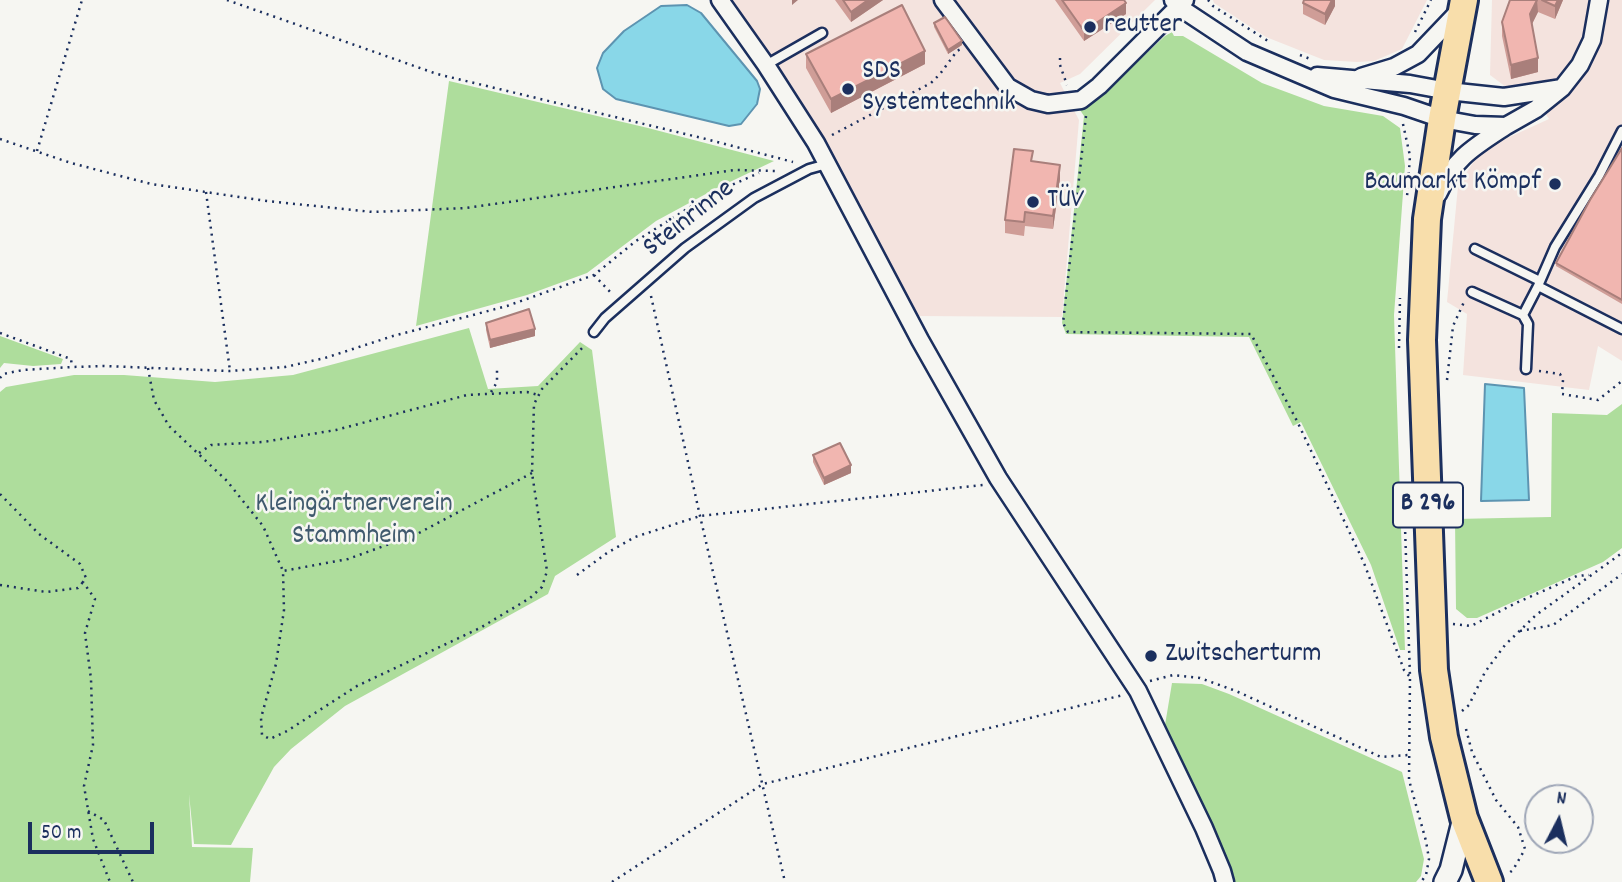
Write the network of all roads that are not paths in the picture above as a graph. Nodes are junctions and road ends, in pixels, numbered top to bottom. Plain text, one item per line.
1 (719, 0) edge
2 (943, 0) edge
3 (1599, 0) edge
4 (1179, 2) edge
5 (1462, 5) edge
6 (822, 33) dead end
7 (766, 65) junction
8 (1304, 75) junction
9 (1354, 80) junction
10 (1562, 88) junction
11 (1448, 91) junction
12 (1442, 118) junction
13 (1506, 126) junction
14 (1622, 131) edge
15 (828, 164) junction
16 (1427, 219) junction
17 (1475, 249) dead end
18 (1539, 284) junction
19 (1472, 292) road end
20 (1523, 315) junction
21 (1622, 329) edge
22 (594, 332) dead end
23 (1526, 369) road end
24 (1464, 818) junction
25 (1497, 879) edge
26 (1225, 882) edge
27 (1445, 882) edge

1 - 7 street
2 - 4 street
3 - 10 street
4 - 8 street
5 - 9 street
5 - 11 main road, B 296
6 - 7 lane
7 - 15 street
8 - 9 street
8 - 12 street
9 - 11 street
10 - 11 street
10 - 13 street
11 - 12 main road, B 296
12 - 13 street
12 - 16 main road, B 296
13 - 16 street
14 - 18 lane
15 - 22 lane, Steinrinne
15 - 26 street
16 - 24 main road, B 296
17 - 18 lane
18 - 20 lane
18 - 21 lane
19 - 20 lane
20 - 23 lane
24 - 25 main road, B 296
24 - 27 street

